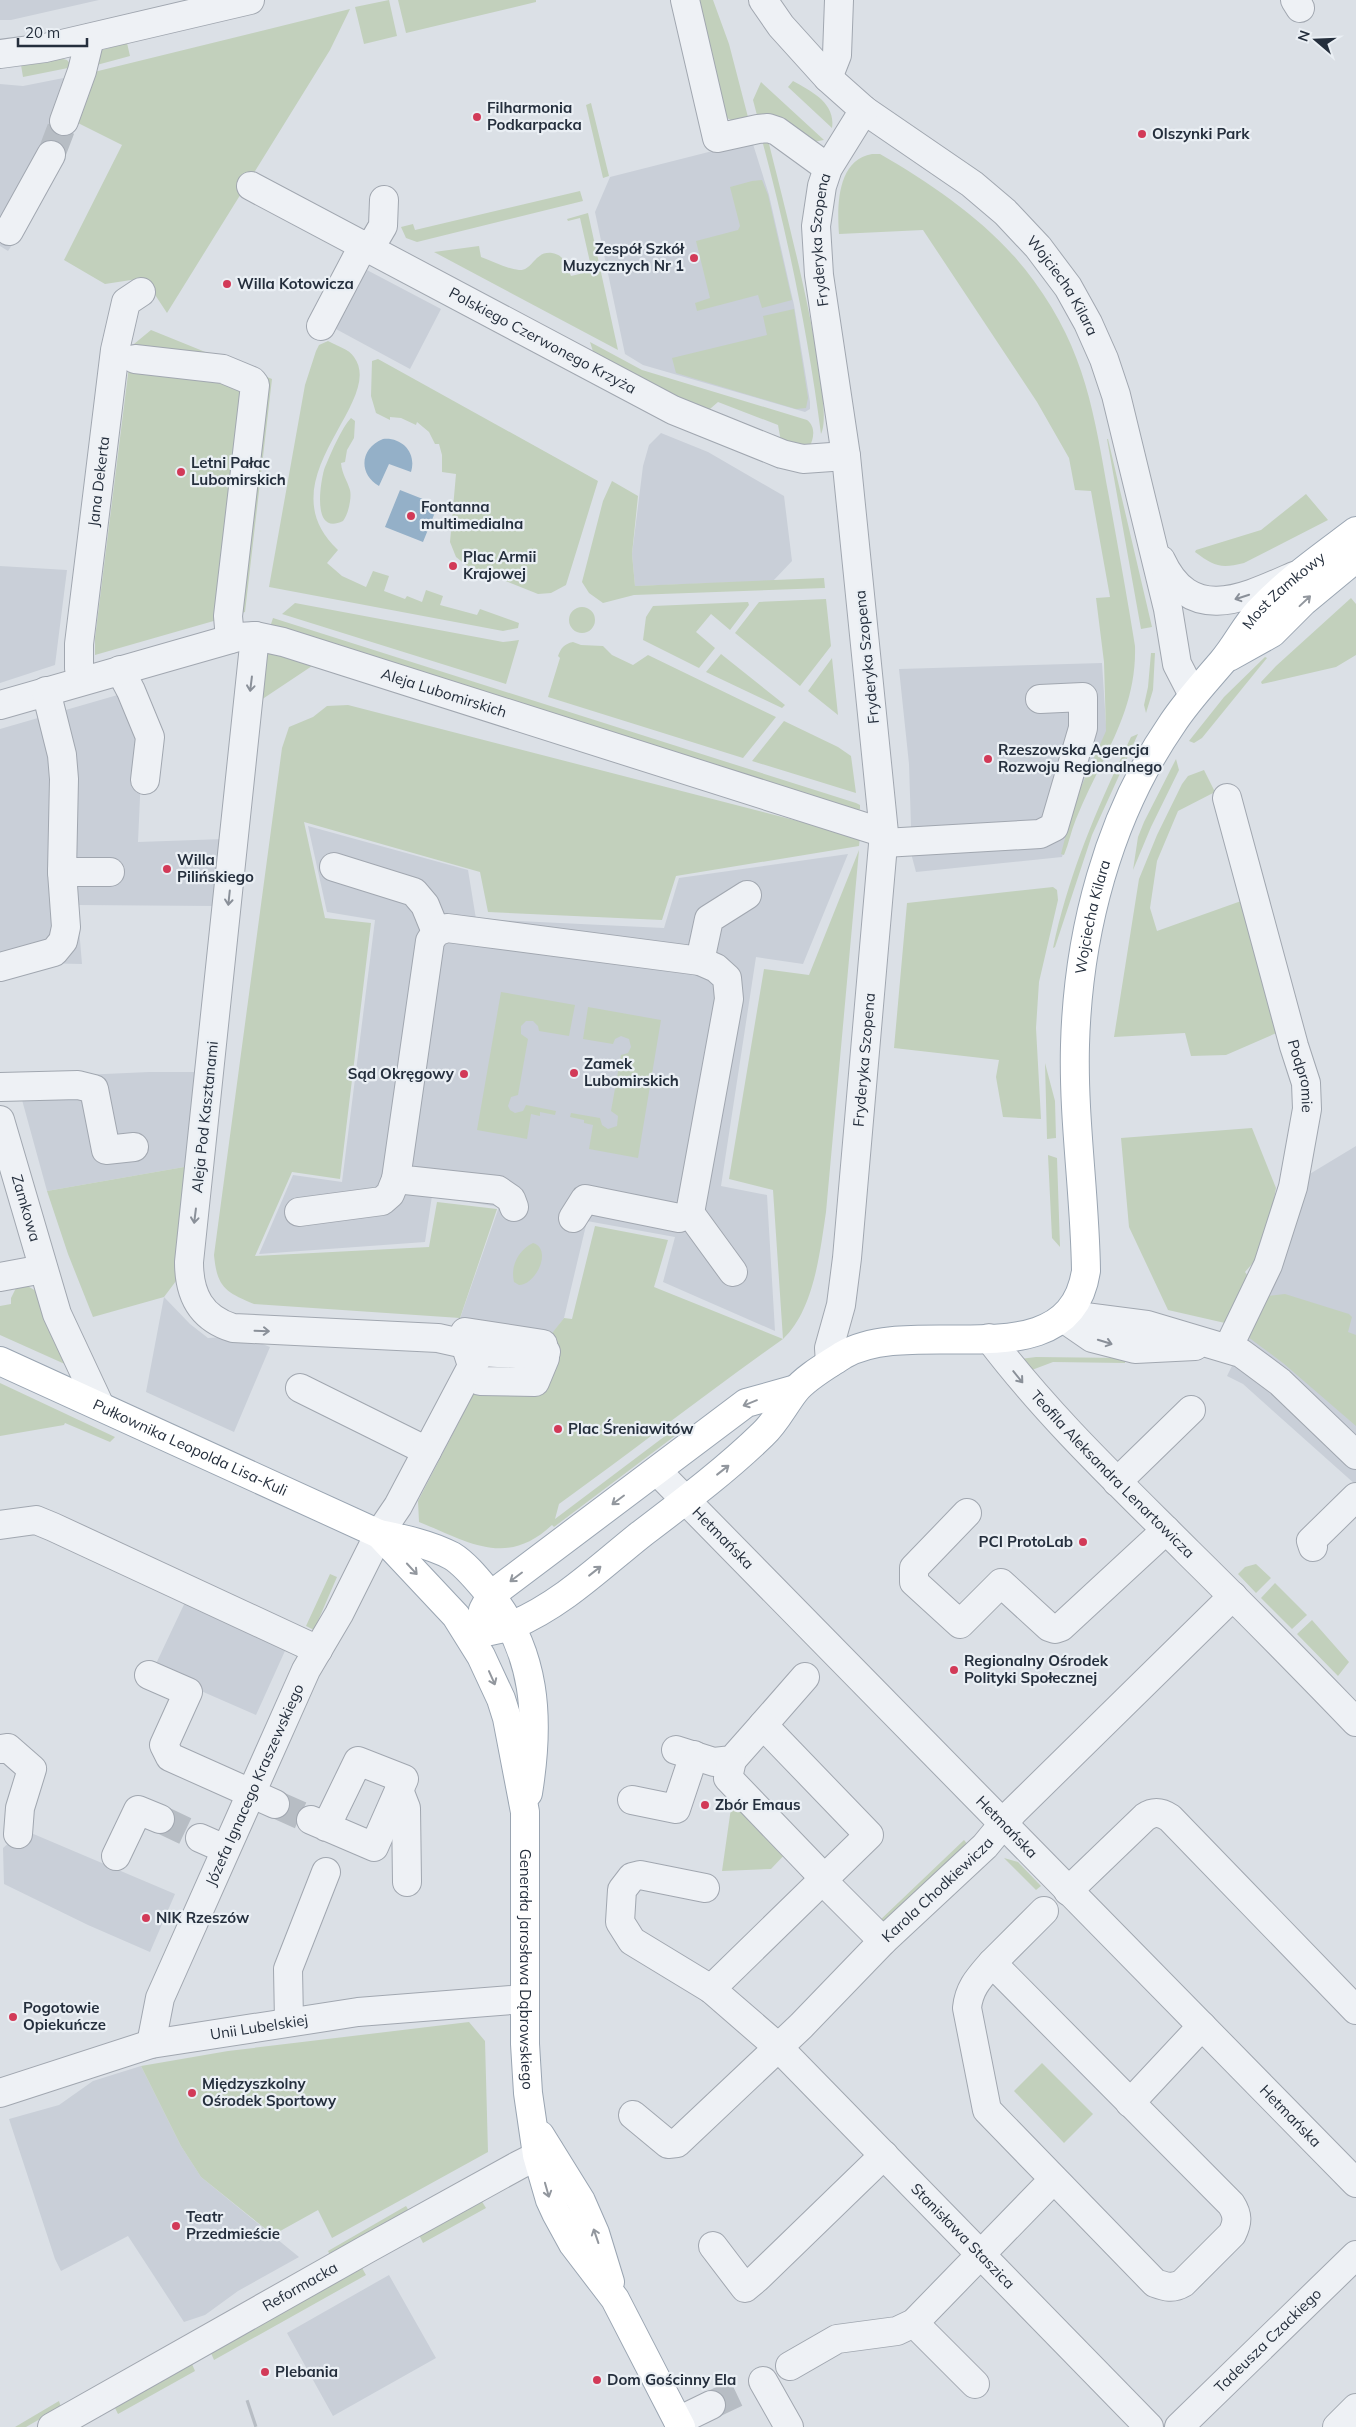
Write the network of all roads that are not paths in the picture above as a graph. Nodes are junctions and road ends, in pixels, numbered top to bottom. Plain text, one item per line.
1 (250, 0) edge
2 (685, 0) edge
3 (763, 0) edge
4 (839, 0) edge
5 (90, 38) junction
6 (0, 54) edge
7 (828, 78) junction
8 (864, 110) junction
9 (64, 121) tunnel mouth
10 (51, 154) tunnel mouth
11 (828, 168) junction
12 (251, 186) dead end
13 (384, 200) dead end
14 (9, 231) dead end
15 (367, 246) junction
16 (141, 292) dead end
17 (321, 326) dead end
18 (135, 359) dead end
19 (846, 456) junction
20 (1149, 536) junction
21 (1353, 542) edge
22 (1303, 572) junction
23 (243, 638) junction
24 (1224, 660) junction
25 (120, 670) junction
26 (82, 680) junction
27 (46, 692) junction
28 (1193, 695) junction
29 (1040, 699) dead end
30 (0, 705) edge
31 (145, 780) dead end
32 (1227, 798) dead end
33 (884, 838) junction
34 (334, 867) dead end
35 (62, 872) junction
36 (110, 872) dead end
37 (747, 895) dead end
38 (436, 932) junction
39 (700, 961) junction
40 (0, 967) edge
41 (0, 1087) edge
42 (0, 1120) edge
43 (134, 1147) dead end
44 (396, 1179) junction
45 (514, 1207) dead end
46 (299, 1212) dead end
47 (690, 1213) junction
48 (573, 1218) dead end
49 (44, 1269) junction
50 (734, 1272) dead end
51 (0, 1277) edge
52 (1063, 1318) junction
53 (989, 1338) junction
54 (1222, 1346) junction
55 (480, 1350) junction
56 (0, 1361) edge
57 (830, 1363) junction
58 (300, 1388) dead end
59 (796, 1389) junction
60 (100, 1406) junction
61 (1191, 1410) dead end
62 (427, 1451) junction
63 (1356, 1455) edge
64 (657, 1471) junction
65 (1108, 1474) junction
66 (1356, 1497) edge
67 (684, 1500) junction
68 (967, 1513) dead end
69 (0, 1525) edge
70 (1166, 1530) junction
71 (379, 1534) junction
72 (1313, 1546) dead end
73 (1233, 1596) junction
74 (502, 1611) junction
75 (469, 1635) junction
76 (318, 1650) junction
77 (149, 1675) dead end
78 (805, 1677) dead end
79 (1356, 1722) edge
80 (763, 1725) junction
81 (0, 1749) edge
82 (732, 1760) junction
83 (399, 1790) junction
84 (262, 1799) junction
85 (632, 1800) dead end
86 (524, 1812) junction
87 (160, 1820) tunnel mouth
88 (1002, 1824) junction
89 (18, 1834) dead end
90 (200, 1838) tunnel mouth
91 (225, 1849) junction
92 (116, 1856) dead end
93 (326, 1872) dead end
94 (823, 1879) junction
95 (407, 1882) dead end
96 (705, 1888) dead end
97 (1068, 1891) junction
98 (1044, 1911) dead end
99 (883, 1941) junction
100 (992, 1964) junction
101 (711, 1990) junction
102 (524, 1999) junction
103 (1356, 2010) edge
104 (289, 2021) junction
105 (1202, 2026) junction
106 (151, 2044) junction
107 (778, 2047) junction
108 (0, 2093) edge
109 (1130, 2103) junction
110 (633, 2115) dead end
111 (543, 2153) junction
112 (884, 2155) junction
113 (1054, 2180) junction
114 (1356, 2184) edge
115 (713, 2246) dead end
116 (980, 2254) junction
117 (1356, 2255) edge
118 (914, 2323) junction
119 (976, 2384) dead end
120 (711, 2405) tunnel mouth
121 (1356, 2408) edge
122 (680, 2424) edge
123 (52, 2427) edge
124 (789, 2427) edge
125 (1149, 2427) edge
126 (1179, 2427) edge
127 (1337, 2427) edge

1 - 5 street
2 - 11 street
3 - 7 street
4 - 7 street
5 - 6 street
5 - 9 street
7 - 8 street
8 - 11 street, Fryderyka Szopena
8 - 20 street, Wojciecha Kilara
10 - 14 street
11 - 19 street, Fryderyka Szopena
12 - 15 street, Polskiego Czerwonego Krzyża
13 - 15 street
15 - 17 street
15 - 19 street, Polskiego Czerwonego Krzyża
16 - 26 street, Jana Dekerta
18 - 23 street, Aleja Pod Kasztanami
19 - 33 street, Fryderyka Szopena
22 -> 20 street, Wojciecha Kilara
20 - 28 street, Wojciecha Kilara
21 - 22 main road, Most Zamkowy
24 -> 21 main road, Most Zamkowy
22 - 24 main road, Most Zamkowy
23 - 25 street, Aleja Lubomirskich
23 - 33 street, Aleja Lubomirskich
23 -> 55 street, Aleja Pod Kasztanami
24 - 28 main road, Most Zamkowy
25 - 26 street, Aleja Lubomirskich
25 - 31 street
26 - 27 street, Aleja Lubomirskich
27 - 30 street, Aleja Lubomirskich
27 - 35 street
28 - 52 main road, Wojciecha Kilara
29 - 33 street
32 - 54 street, Podpromie
33 - 57 street, Fryderyka Szopena
34 - 38 street
35 - 36 street
35 - 40 street
37 - 39 street
38 - 39 street
38 - 44 street
39 - 47 street
41 - 43 street
42 - 49 street, Zamkowa
44 - 45 street
44 - 46 street
47 - 48 street
47 - 50 street
49 - 51 street
49 - 60 street, Zamkowa
52 - 53 main road
52 - 54 street
53 - 57 main road
53 -> 65 street, Teofila Aleksandra Lenartowicza
54 - 63 street
55 - 55 street, Aleja Pod Kasztanami
55 - 62 street, Józefa Ignacego Kraszewskiego
56 - 60 main road, Pułkownika Leopolda Lisa-Kuli
57 - 59 main road
58 - 62 street
59 -> 64 main road
67 -> 59 main road
60 - 71 main road, Pułkownika Leopolda Lisa-Kuli
61 - 65 street
62 - 71 street, Józefa Ignacego Kraszewskiego
64 - 67 street, Hetmańska
64 -> 74 main road
65 - 70 street, Teofila Aleksandra Lenartowicza
66 - 72 street
74 -> 67 main road
67 - 88 street, Hetmańska
68 - 70 street
69 - 76 street
70 - 73 street, Teofila Aleksandra Lenartowicza
71 - 74 main road, Pułkownika Leopolda Lisa-Kuli
71 -> 75 main road, Pułkownika Leopolda Lisa-Kuli
71 - 76 street, Józefa Ignacego Kraszewskiego
73 - 79 street, Teofila Aleksandra Lenartowicza
73 - 88 street, Karola Chodkiewicza
74 - 75 main road
74 - 86 main road, Generała Jarosława Dąbrowskiego
75 -> 86 main road, Generała Jarosława Dąbrowskiego
76 - 84 street, Józefa Ignacego Kraszewskiego
77 - 84 street
78 - 80 street
80 - 82 street
80 - 94 street
81 - 89 street
82 - 85 street
82 - 94 street
83 - 83 street
83 - 95 street
84 - 91 street, Józefa Ignacego Kraszewskiego
86 - 102 main road, Generała Jarosława Dąbrowskiego
87 - 92 street
88 - 97 street, Hetmańska
88 - 99 street, Karola Chodkiewicza
90 - 91 street
91 - 106 street, Józefa Ignacego Kraszewskiego
93 - 104 street
94 - 99 street
94 - 101 street
96 - 101 street, Stanisława Staszica
97 - 103 street
97 - 105 street, Hetmańska
98 - 100 street
99 - 107 street, Karola Chodkiewicza
100 - 109 street
100 - 113 street
101 - 107 street, Stanisława Staszica
102 - 104 street, Unii Lubelskiej
102 - 111 main road, Generała Jarosława Dąbrowskiego
104 - 106 street, Unii Lubelskiej
105 - 109 street
105 - 114 street, Hetmańska
106 - 108 street, Unii Lubelskiej
107 - 110 street, Karola Chodkiewicza
107 - 112 street, Stanisława Staszica
109 - 113 street
111 - 122 main road, Generała Jarosława Dąbrowskiego
111 - 123 street, Reformacka
112 - 115 street
112 - 116 street, Stanisława Staszica
113 - 116 street
116 - 118 street
116 - 125 street, Stanisława Staszica
117 - 126 street, Tadeusza Czackiego
118 - 119 street
118 - 124 street
120 - 122 street
121 - 127 street

